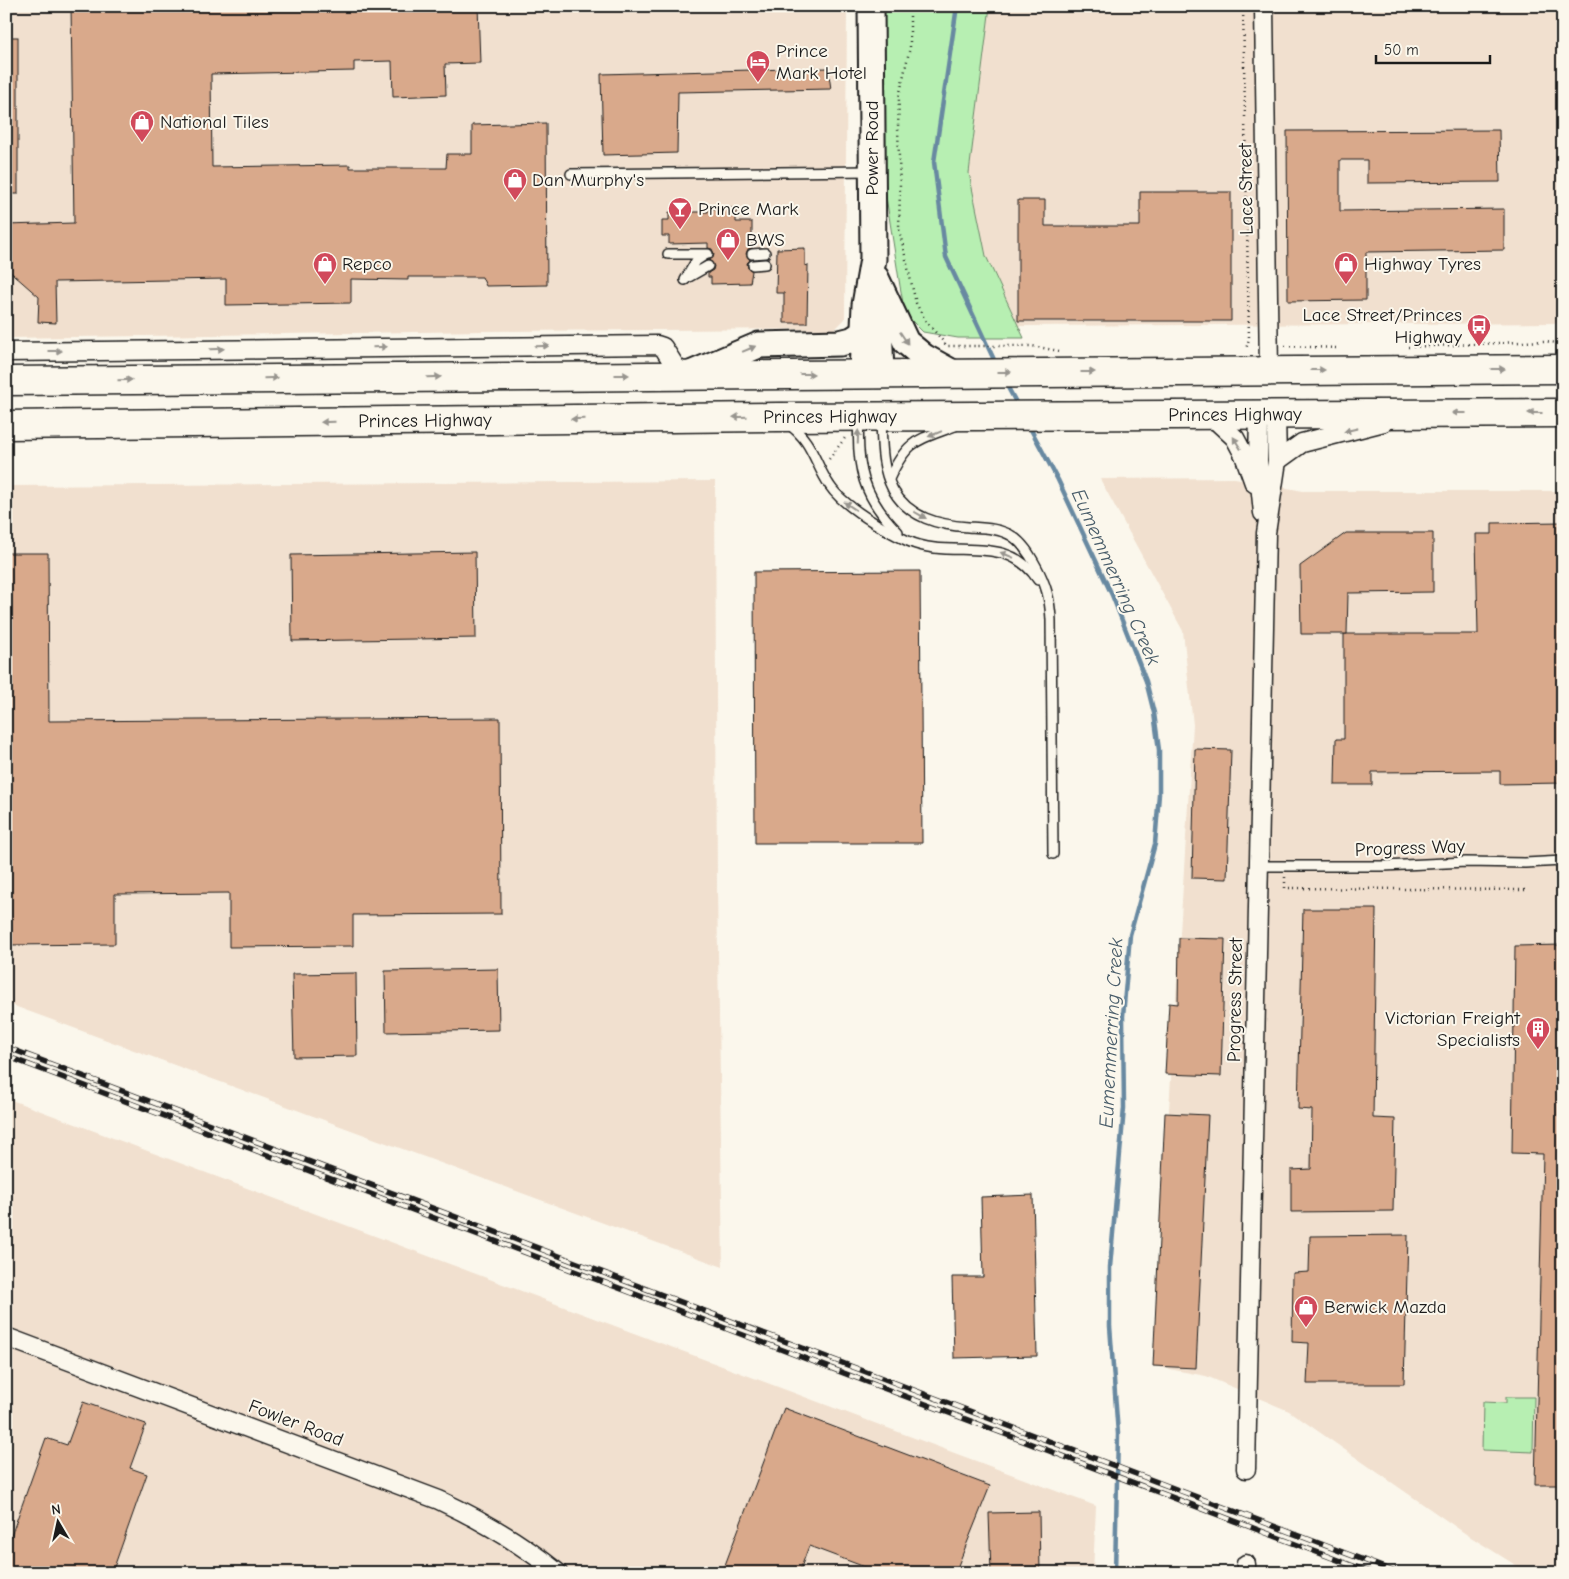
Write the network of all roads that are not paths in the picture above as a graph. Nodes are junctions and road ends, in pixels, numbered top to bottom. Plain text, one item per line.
1 (871, 6) edge
2 (1264, 6) edge
3 (872, 171) junction
4 (571, 174) dead end
5 (668, 254) dead end
6 (752, 254) dead end
7 (765, 254) dead end
8 (753, 264) dead end
9 (765, 264) dead end
10 (708, 266) dead end
11 (875, 269) junction
12 (863, 333) junction
13 (150, 350) junction
14 (6, 352) edge
15 (1269, 359) junction
16 (1563, 369) edge
17 (871, 373) junction
18 (961, 373) junction
19 (687, 375) junction
20 (90, 380) junction
21 (152, 380) junction
22 (6, 381) edge
23 (6, 395) edge
24 (1563, 412) edge
25 (1209, 414) junction
26 (1268, 414) junction
27 (1416, 414) junction
28 (985, 416) junction
29 (778, 417) junction
30 (154, 423) junction
31 (863, 423) junction
32 (96, 424) junction
33 (6, 425) edge
34 (6, 432) edge
35 (1277, 461) junction
36 (889, 479) junction
37 (1262, 504) junction
38 (1266, 533) junction
39 (907, 541) junction
40 (1051, 620) junction
41 (1053, 854) dead end
42 (1563, 861) edge
43 (1259, 866) junction
44 (6, 1336) edge
45 (1246, 1469) dead end
46 (558, 1573) edge

1 - 3 main road, Power Road
2 - 15 street, Lace Street
3 - 4 lane
3 - 11 main road, Power Road
5 - 10 lane
6 - 7 lane
8 - 9 lane
11 - 12 main road, Power Road
11 - 17 main road, Power Road
11 -> 18 main road
12 - 17 main road, Power Road
19 -> 12 main road
14 -> 13 street
13 -> 19 street
13 - 21 street
15 -> 16 highway
18 -> 15 highway
15 - 26 highway
17 - 18 highway
19 -> 17 highway
17 - 31 highway
21 -> 19 highway
20 -> 21 highway
20 - 22 highway
20 - 23 highway
21 - 30 highway
24 -> 27 highway, Princes Highway
25 - 26 highway, Princes Highway
25 - 28 highway, Princes Highway
37 -> 25 street
26 - 27 highway, Princes Highway
26 - 35 street, Progress Street
26 - 37 street, Progress Street
27 -> 35 street
28 - 31 highway, Princes Highway
28 -> 36 lane
29 -> 30 highway, Princes Highway
29 - 31 highway, Princes Highway
39 -> 29 lane
30 - 32 highway, Princes Highway
31 - 36 lane
39 -> 31 lane
32 - 33 highway, Princes Highway
32 - 34 lane, Princes Highway
35 - 38 street, Progress Street
36 -> 40 lane
37 - 38 street, Progress Street
38 - 43 street, Progress Street
40 -> 39 lane
40 - 41 lane
42 - 43 lane, Progress Way
43 - 45 street, Progress Street
44 - 46 street, Fowler Road

